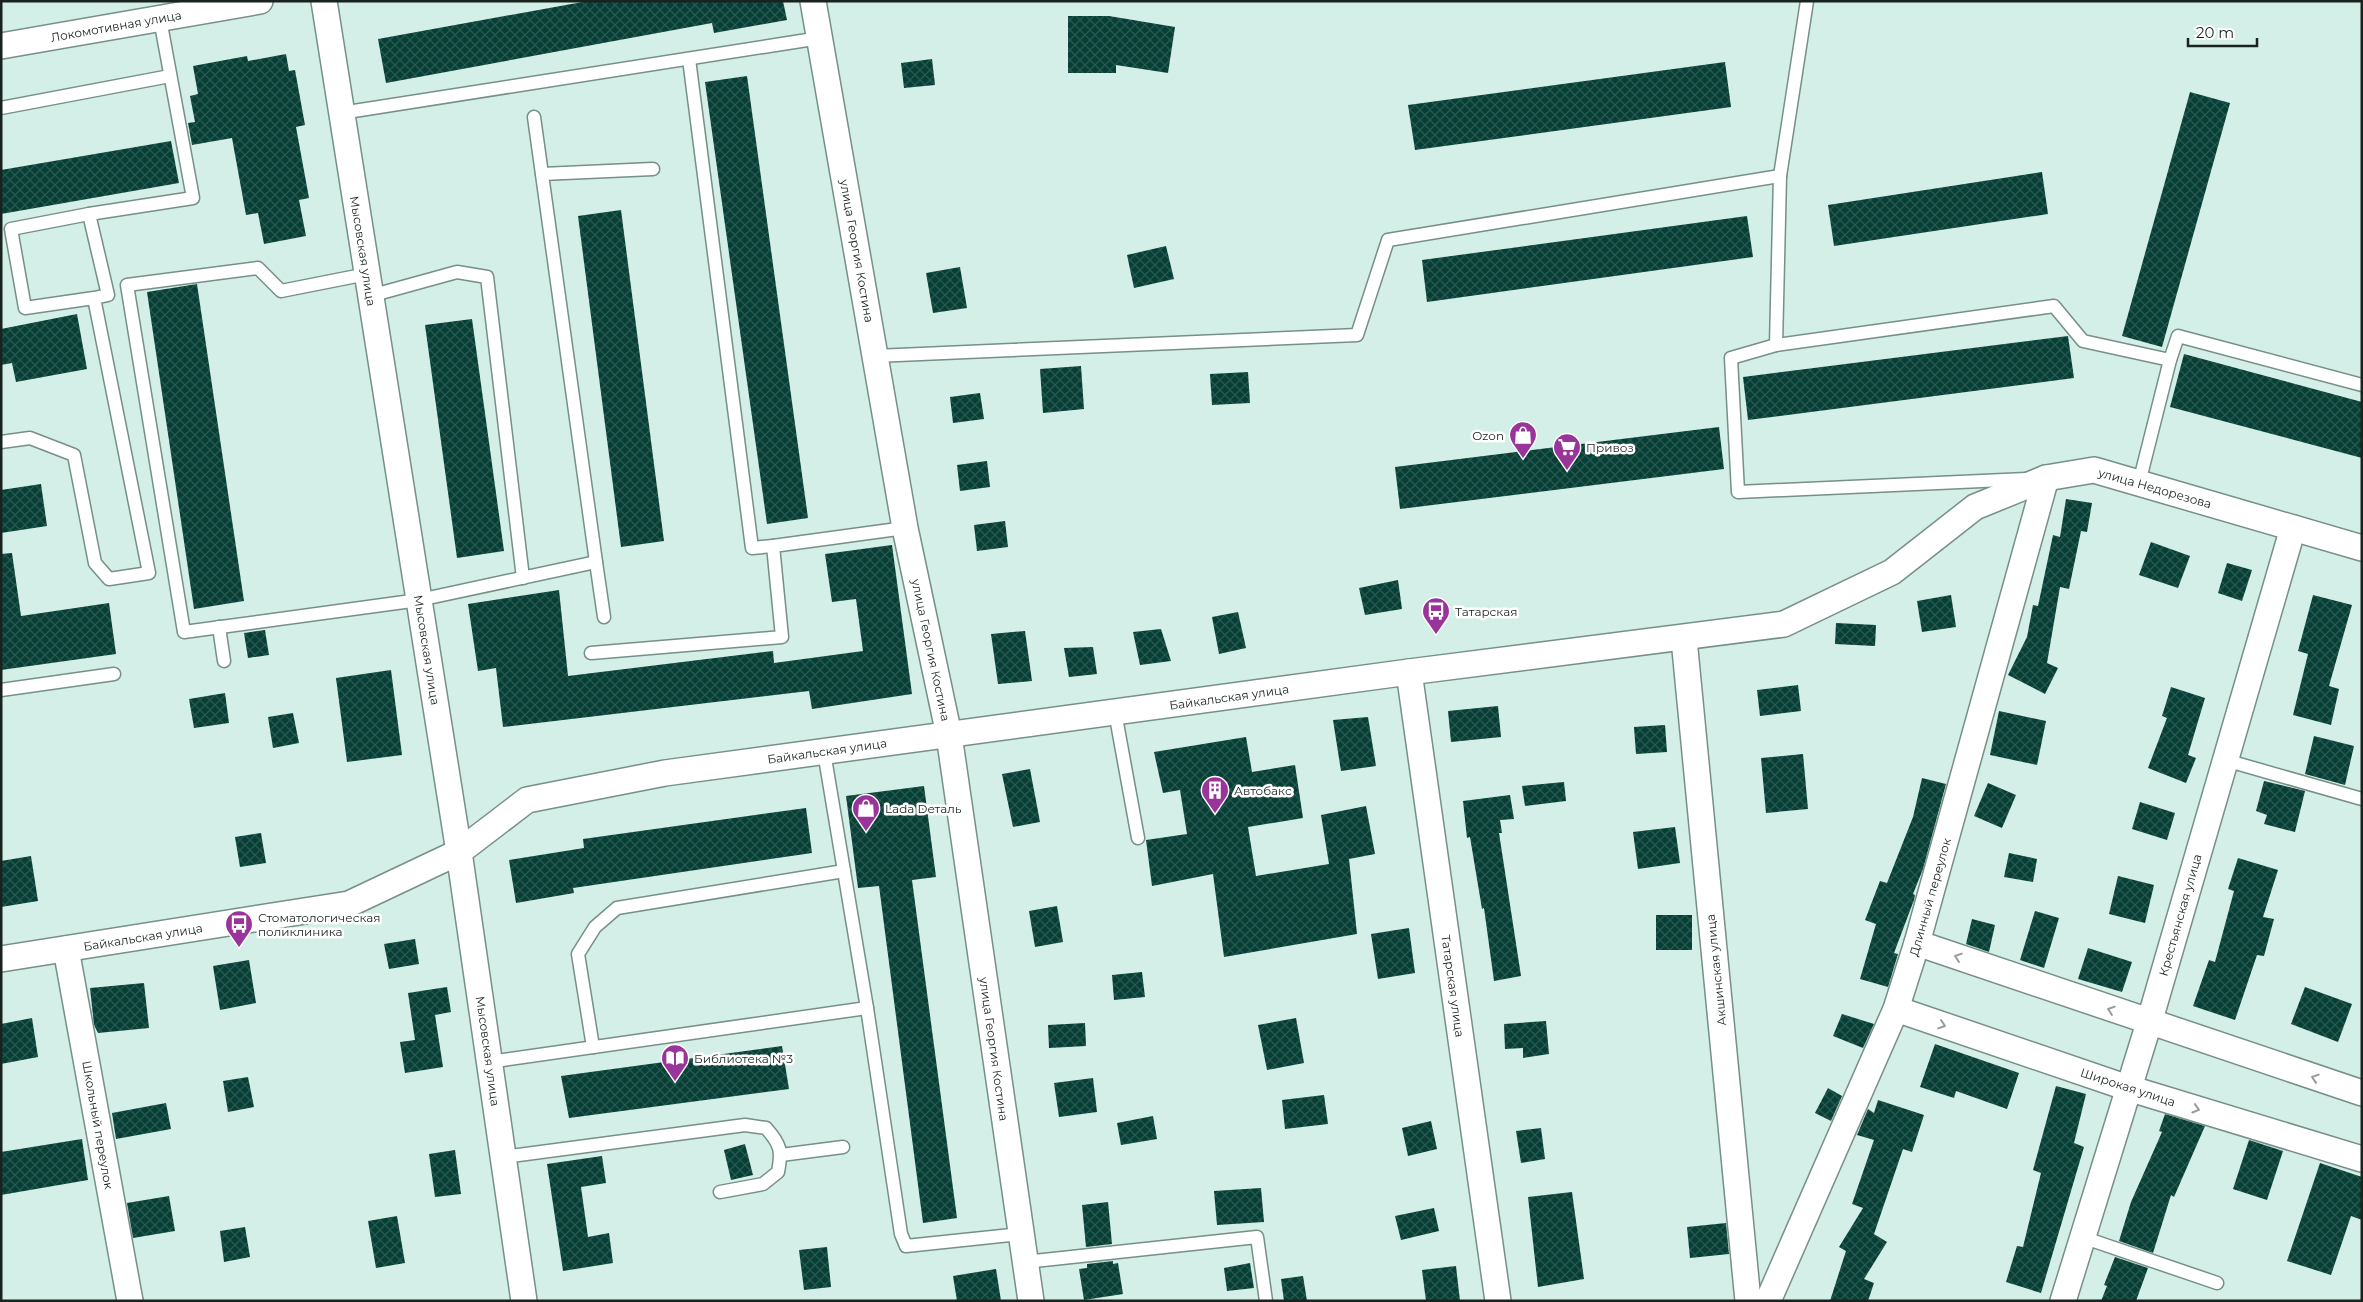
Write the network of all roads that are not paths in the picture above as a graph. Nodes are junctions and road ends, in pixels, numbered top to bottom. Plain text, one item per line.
1 (260, 1) edge
2 (324, 1) edge
3 (813, 1) edge
4 (1806, 1) edge
5 (160, 19) junction
6 (820, 38) junction
7 (1, 46) edge
8 (689, 59) junction
9 (170, 76) junction
10 (1, 108) edge
11 (341, 113) junction
12 (534, 117) dead end
13 (653, 169) dead end
14 (542, 174) junction
15 (1780, 176) junction
16 (89, 214) junction
17 (6, 230) edge
18 (369, 285) junction
19 (94, 298) junction
20 (1776, 345) junction
21 (876, 356) junction
22 (2170, 360) junction
23 (2362, 385) edge
24 (1, 442) edge
25 (2046, 478) junction
26 (2140, 483) junction
27 (905, 528) junction
28 (2293, 528) junction
29 (773, 546) junction
30 (2362, 548) edge
31 (596, 562) junction
32 (523, 578) junction
33 (419, 600) junction
34 (604, 617) dead end
35 (219, 627) junction
36 (1684, 639) junction
37 (591, 653) dead end
38 (224, 661) dead end
39 (1409, 672) junction
40 (114, 674) dead end
41 (1, 690) edge
42 (1115, 712) junction
43 (949, 735) junction
44 (824, 752) junction
45 (2225, 760) junction
46 (2362, 799) edge
47 (1138, 838) dead end
48 (459, 852) junction
49 (844, 871) junction
50 (1917, 943) junction
51 (66, 949) junction
52 (1, 959) edge
53 (867, 1008) junction
54 (1896, 1009) junction
55 (2149, 1022) junction
56 (593, 1047) junction
57 (489, 1062) junction
58 (2128, 1088) junction
59 (2362, 1093) edge
60 (843, 1147) dead end
61 (781, 1156) junction
62 (503, 1157) junction
63 (2362, 1159) edge
64 (720, 1192) dead end
65 (1021, 1234) junction
66 (2082, 1237) junction
67 (1025, 1262) junction
68 (2217, 1283) dead end
69 (130, 1301) edge
70 (524, 1301) edge
71 (1031, 1301) edge
72 (1266, 1301) edge
73 (1498, 1301) edge
74 (1748, 1301) edge
75 (1768, 1301) edge
76 (2063, 1301) edge

1 - 5 street, Локомотивная улица
2 - 11 street, Мысовская улица
3 - 6 street, улица Георгия Костина
4 - 15 lane
5 - 7 street, Локомотивная улица
5 - 9 lane
6 - 8 lane
6 - 21 street, улица Георгия Костина
8 - 11 lane
8 - 29 lane
9 - 10 lane
9 - 16 lane
11 - 18 street, Мысовская улица
12 - 14 lane
13 - 14 lane
14 - 31 lane
15 - 20 lane
15 - 21 lane
16 - 17 lane
16 - 19 lane
17 - 19 lane
18 - 32 lane
18 - 33 street, Мысовская улица
18 - 35 lane
19 - 24 lane
20 - 22 lane
20 - 25 lane
21 - 27 street, улица Георгия Костина
22 - 23 lane
22 - 26 lane
25 - 26 street, улица Недорезова
25 - 36 street, улица Недорезова
25 - 50 street, Длинный переулок
26 - 28 street, улица Недорезова
27 - 29 lane
27 - 43 street, улица Георгия Костина
28 - 30 street, улица Недорезова
28 - 45 street, Крестьянская улица
29 - 37 lane
31 - 32 lane
31 - 34 lane
32 - 33 lane
33 - 35 lane
33 - 48 street, Мысовская улица
35 - 38 lane
36 - 39 street, Байкальская улица
36 - 74 street, Акшинская улица
39 - 42 street, Байкальская улица
39 - 73 street, Татарская улица
40 - 41 lane
42 - 43 street, Байкальская улица
42 - 47 lane
43 - 44 street, Байкальская улица
43 - 65 street, улица Георгия Костина
44 - 48 street, Байкальская улица
44 - 49 lane
45 - 46 lane
45 - 55 street, Крестьянская улица
48 - 51 street, Байкальская улица
48 - 57 street, Мысовская улица
49 - 53 lane
49 - 56 lane
50 - 54 street, Длинный переулок
55 -> 50 street
51 - 52 street, Байкальская улица
51 - 69 street, Школьный переулок
53 - 56 lane
53 - 65 lane
54 -> 58 street, Широкая улица
54 - 75 street, Длинный переулок
55 - 58 street, Крестьянская улица
59 -> 55 street
56 - 57 lane
57 - 62 street, Мысовская улица
58 -> 63 street, Широкая улица
58 - 66 street, Крестьянская улица
60 - 61 lane
61 - 62 lane
61 - 64 lane
62 - 70 street, Мысовская улица
65 - 67 street, улица Георгия Костина
66 - 68 lane
66 - 76 street, Крестьянская улица
67 - 71 street, улица Георгия Костина
67 - 72 lane

